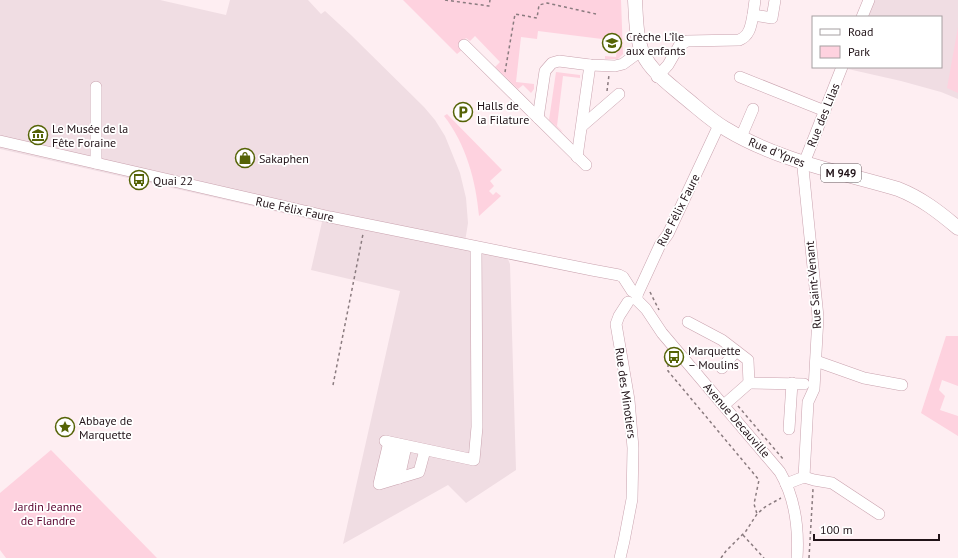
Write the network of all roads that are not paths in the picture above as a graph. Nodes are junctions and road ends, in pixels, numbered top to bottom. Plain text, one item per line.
1 (634, 0) edge
2 (755, 0) edge
3 (775, 0) edge
4 (869, 0) edge
5 (753, 15) junction
6 (862, 16) edge
7 (464, 45) dead end
8 (640, 52) junction
9 (590, 65) junction
10 (842, 68) edge
11 (658, 76) junction
12 (740, 77) dead end
13 (96, 87) dead end
14 (618, 94) dead end
15 (753, 109) dead end
16 (825, 112) junction
17 (538, 118) junction
18 (720, 125) junction
19 (582, 126) junction
20 (741, 137) junction
21 (0, 141) edge
22 (577, 157) junction
23 (96, 163) junction
24 (804, 163) junction
25 (586, 166) dead end
26 (958, 228) edge
27 (476, 247) junction
28 (632, 297) junction
29 (688, 322) dead end
30 (736, 351) junction
31 (816, 361) junction
32 (722, 368) dead end
33 (749, 383) junction
34 (792, 384) junction
35 (804, 384) dead end
36 (902, 385) dead end
37 (724, 405) junction
38 (789, 429) dead end
39 (394, 443) junction
40 (425, 450) junction
41 (394, 479) junction
42 (809, 479) junction
43 (788, 489) junction
44 (879, 514) dead end
45 (620, 558) edge
46 (797, 558) edge

1 - 8 main road, M 949
2 - 5 street
3 - 5 street
4 - 6 street
5 - 11 street
7 - 17 street
8 - 9 street
8 - 11 main road, M 949
9 - 17 street
9 - 19 street
10 - 16 street, Rue des Lilas
11 - 18 main road, Rue d'Ypres / M 949
12 - 16 street
13 - 23 street
14 - 19 street
15 - 20 street
16 - 24 street, Rue des Lilas
17 - 22 street
18 - 20 main road, Rue d'Ypres / M 949
18 - 28 street, Rue Félix Faure
19 - 22 street
20 - 24 main road, Rue d'Ypres / M 949
21 - 23 street, Rue Félix Faure
22 - 25 street
23 - 27 street, Rue Félix Faure
24 - 26 main road, Rue d'Ypres / M 949
24 - 31 street, Rue Saint-Venant
27 - 28 street, Rue Félix Faure
27 - 40 street
28 - 37 street, Avenue Decauville
28 - 45 street, Rue des Minotiers
29 - 30 street
30 - 32 street
30 - 33 street
31 - 36 street
31 - 42 street, Rue Saint-Venant
33 - 34 street
33 - 37 street
34 - 35 street
34 - 38 street
37 - 43 street, Avenue Decauville
39 - 40 street
39 - 41 street
39 - 41 street
40 - 41 street
42 - 43 street
42 - 44 street
43 - 46 street, Avenue Decauville

